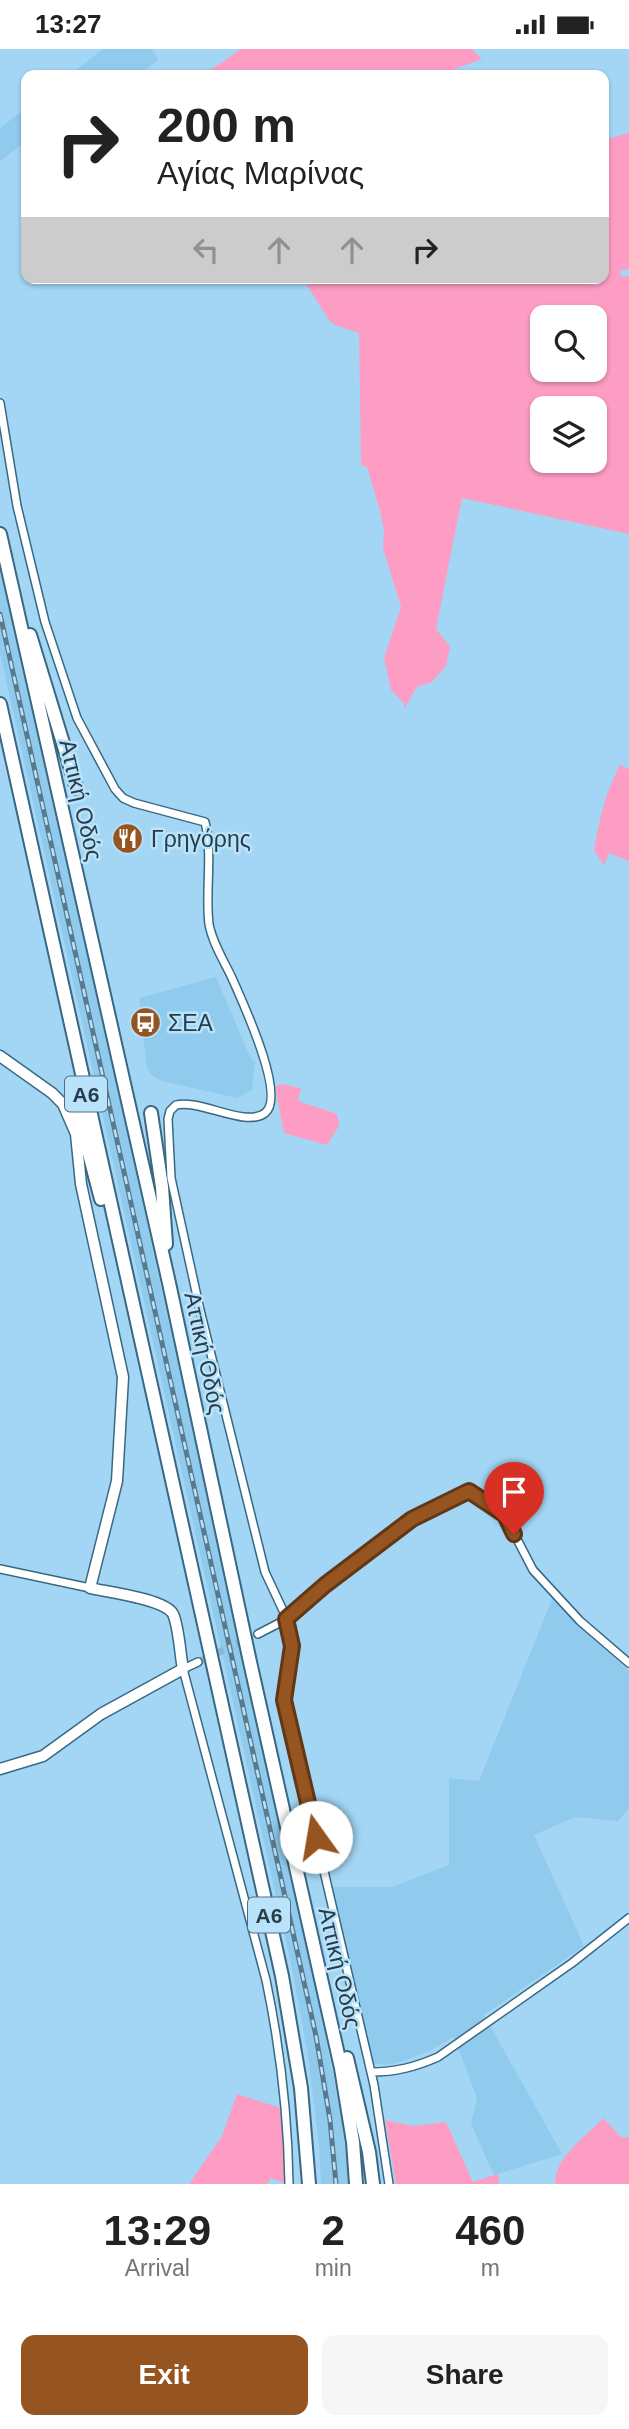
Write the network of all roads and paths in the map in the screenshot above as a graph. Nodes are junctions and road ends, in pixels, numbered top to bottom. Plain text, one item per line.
1 (0, 403) edge
2 (0, 534) edge
3 (12, 588) junction
4 (0, 703) edge
5 (77, 789) dead end
6 (0, 1056) edge
7 (77, 1108) dead end
8 (151, 1113) dead end
9 (169, 1283) junction
10 (149, 1380) junction
11 (0, 1569) edge
12 (90, 1588) junction
13 (286, 1619) junction
14 (258, 1634) tunnel mouth
15 (198, 1662) tunnel mouth
16 (629, 1663) edge
17 (183, 1669) junction
18 (0, 1769) edge
19 (629, 1918) edge
20 (325, 1998) junction
21 (371, 2072) junction
22 (289, 2184) edge
23 (309, 2184) edge
24 (356, 2184) edge
25 (373, 2184) edge
26 (389, 2184) edge

1 - 13 street
2 - 3 highway, Αττική Οδός / Α6
3 - 5 highway
3 - 9 highway, Αττική Οδός / Α6
4 - 10 highway, Α6
6 - 12 street
7 - 10 highway
8 - 9 highway
9 - 20 highway, Αττική Οδός / Α6
10 - 23 highway, Α6
11 - 12 street
12 - 17 street
13 - 14 street
13 - 16 street
13 - 21 street
15 - 17 street
17 - 18 street
17 - 22 street
19 - 21 street
20 - 24 highway, Αττική Οδός / Α6
20 - 25 highway
21 - 26 street

